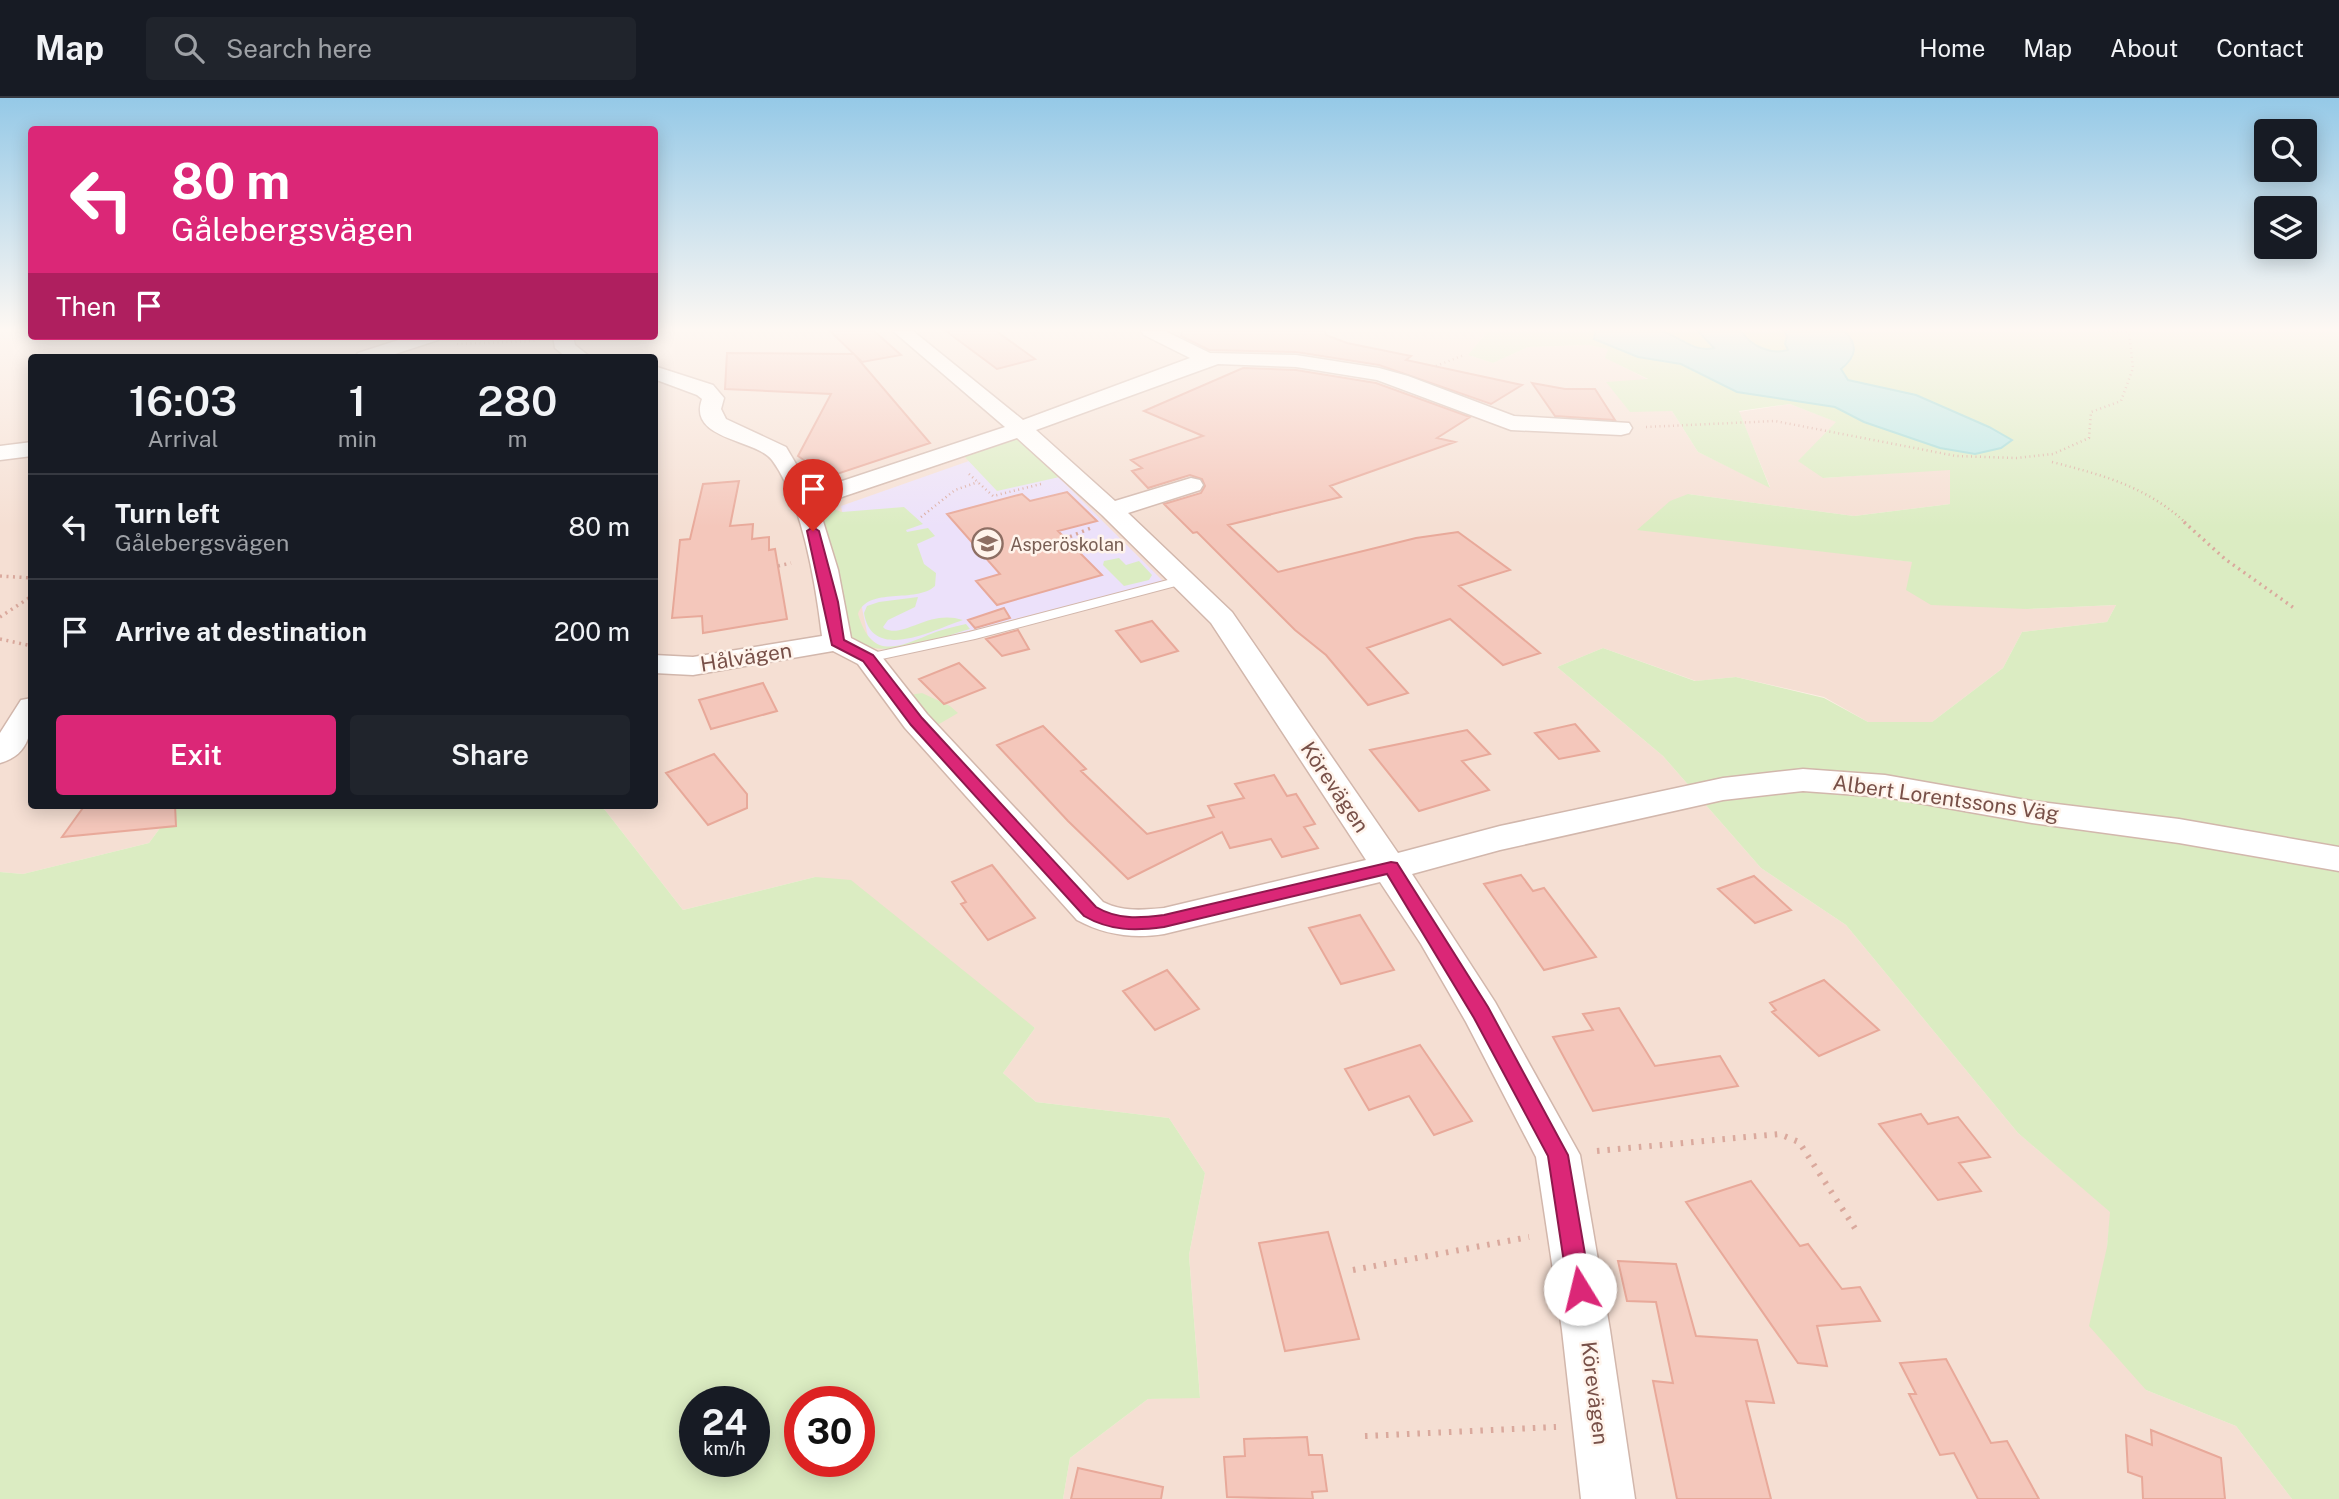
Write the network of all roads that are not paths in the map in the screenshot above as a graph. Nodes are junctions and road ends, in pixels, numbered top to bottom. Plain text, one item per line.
1 (710, 396) edge
2 (981, 396) edge
3 (1108, 396) edge
4 (1443, 396) edge
5 (1621, 428) road end
6 (1021, 429) junction
7 (28, 450) edge
8 (0, 453) edge
9 (1191, 485) dead end
10 (804, 501) junction
11 (1114, 514) junction
12 (1183, 580) junction
13 (837, 642) junction
14 (868, 658) junction
15 (658, 664) edge
16 (28, 714) edge
17 (0, 753) edge
18 (2339, 859) edge
19 (1391, 867) junction
20 (1608, 1499) edge

1 - 10 street
2 - 6 street, Körevägen
3 - 6 street
4 - 5 street
6 - 10 street
6 - 11 street, Körevägen
7 - 8 street
9 - 11 street
10 - 13 street
11 - 12 street, Körevägen
12 - 14 lane
12 - 19 street, Körevägen
13 - 14 street
13 - 15 street, Hålvägen
14 - 19 street, Albert Lorentssons Väg
16 - 17 street
18 - 19 street, Albert Lorentssons Väg
19 - 20 street, Körevägen

